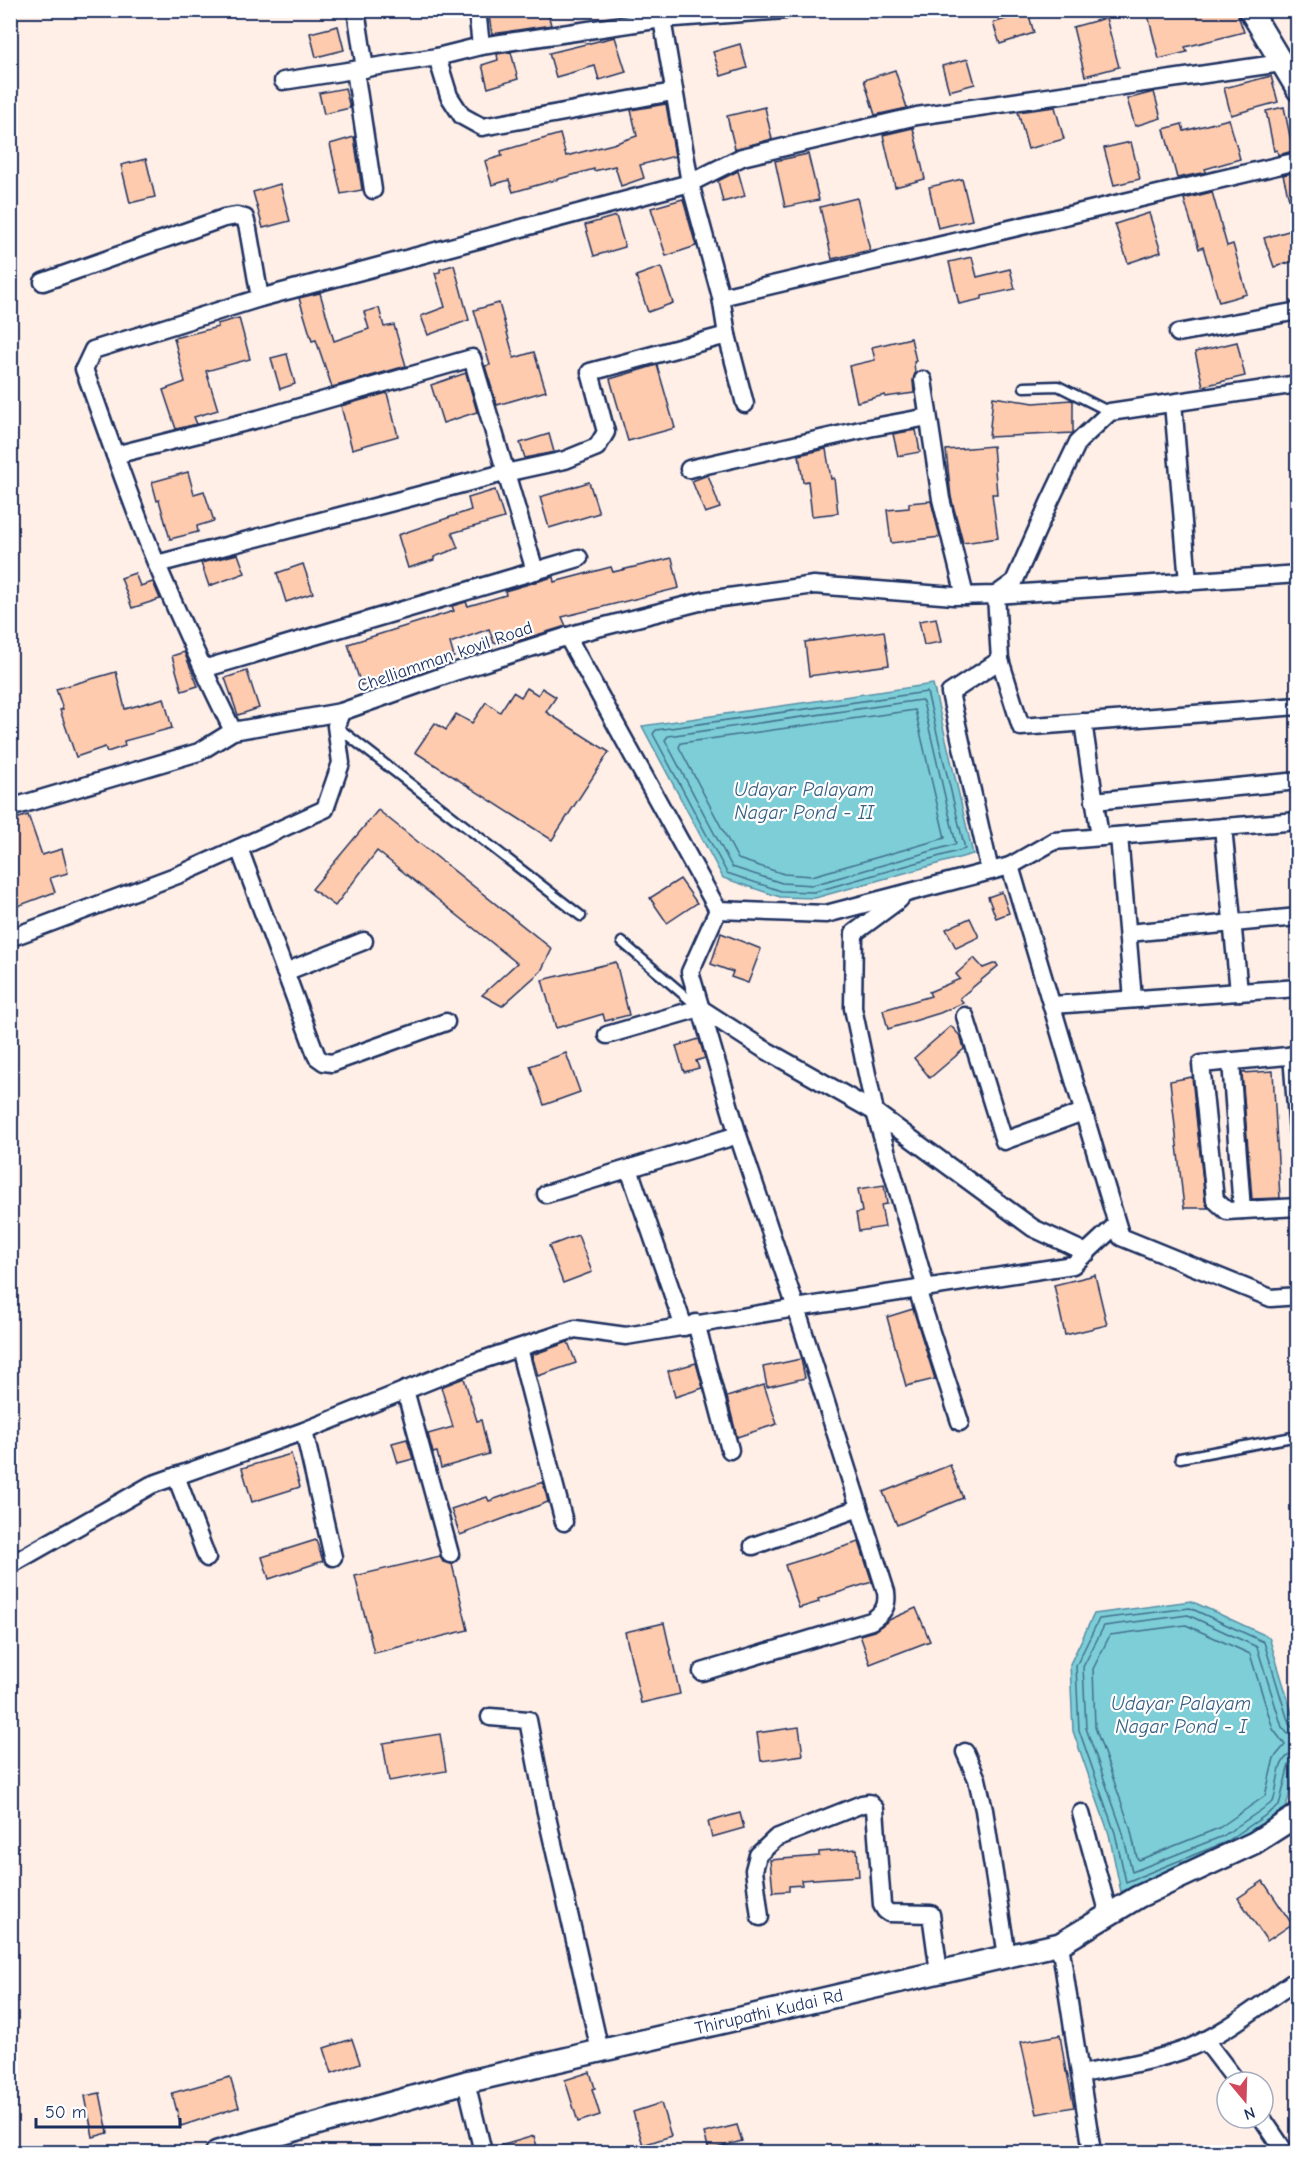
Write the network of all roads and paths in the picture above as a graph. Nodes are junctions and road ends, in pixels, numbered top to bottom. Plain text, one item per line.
1 (356, 10) edge
2 (477, 10) edge
3 (785, 10) edge
4 (1250, 10) edge
5 (661, 15) edge
6 (481, 46) junction
7 (437, 57) junction
8 (1282, 63) junction
9 (360, 70) junction
10 (283, 81) dead end
11 (1298, 90) edge
12 (673, 92) junction
13 (1298, 161) edge
14 (690, 183) junction
15 (373, 190) dead end
16 (43, 282) dead end
17 (721, 297) junction
18 (260, 298) junction
19 (1298, 311) edge
20 (1178, 333) dead end
21 (727, 335) junction
22 (923, 380) dead end
23 (1298, 384) edge
24 (1024, 387) dead end
25 (1173, 403) junction
26 (745, 404) dead end
27 (1110, 412) junction
28 (928, 417) junction
29 (115, 454) junction
30 (689, 469) dead end
31 (505, 473) junction
32 (579, 558) dead end
33 (157, 564) junction
34 (535, 571) junction
35 (1298, 574) edge
36 (1188, 582) junction
37 (996, 595) junction
38 (965, 596) junction
39 (567, 636) junction
40 (1000, 660) junction
41 (203, 669) junction
42 (1298, 706) edge
43 (338, 719) junction
44 (1083, 722) junction
45 (233, 730) junction
46 (1298, 781) edge
47 (1094, 801) junction
48 (10, 808) edge
49 (1298, 821) edge
50 (1223, 827) junction
51 (1119, 836) junction
52 (1100, 837) junction
53 (239, 848) junction
54 (1010, 866) junction
55 (990, 871) junction
56 (909, 892) junction
57 (718, 910) junction
58 (581, 916) dead end
59 (1298, 917) edge
60 (1232, 921) junction
61 (1128, 933) junction
62 (10, 938) edge
63 (364, 941) dead end
64 (622, 942) dead end
65 (285, 972) junction
66 (1298, 988) edge
67 (1239, 992) junction
68 (1133, 999) junction
69 (1052, 1005) junction
70 (700, 1008) junction
71 (965, 1016) dead end
72 (446, 1022) dead end
73 (607, 1035) dead end
74 (1295, 1055) edge
75 (1231, 1061) junction
76 (875, 1112) junction
77 (1083, 1112) junction
78 (1298, 1133) edge
79 (738, 1135) junction
80 (629, 1169) junction
81 (546, 1194) dead end
82 (1298, 1207) edge
83 (1242, 1210) junction
84 (1117, 1224) junction
85 (1087, 1253) junction
86 (922, 1289) junction
87 (1298, 1296) edge
88 (796, 1308) junction
89 (690, 1325) junction
90 (519, 1348) junction
91 (405, 1390) junction
92 (960, 1422) dead end
93 (304, 1431) junction
94 (1298, 1436) edge
95 (730, 1450) dead end
96 (1180, 1458) dead end
97 (176, 1476) junction
98 (860, 1508) junction
99 (564, 1522) dead end
100 (753, 1545) dead end
101 (450, 1554) dead end
102 (333, 1557) dead end
103 (207, 1558) dead end
104 (10, 1564) edge
105 (702, 1672) dead end
106 (490, 1718) dead end
107 (965, 1752) dead end
108 (1081, 1813) dead end
109 (1298, 1815) edge
110 (1109, 1915) junction
111 (760, 1917) dead end
112 (1060, 1944) junction
113 (1007, 1956) junction
114 (939, 1972) junction
115 (1298, 1979) edge
116 (1204, 2040) junction
117 (600, 2051) junction
118 (1228, 2070) edge
119 (1081, 2074) junction
120 (465, 2082) junction
121 (1270, 2130) edge
122 (217, 2152) edge
123 (483, 2152) edge
124 (1092, 2152) edge
125 (1285, 2152) edge

1 - 9 street
2 - 6 street
3 - 5 street
4 - 8 street
5 - 6 street
5 - 12 street
6 - 7 street
7 - 9 street
7 - 12 street
8 - 11 street
8 - 14 street
9 - 10 street
9 - 15 street
12 - 14 street
13 - 17 street
14 - 17 street
14 - 18 street
16 - 18 street
17 - 21 street
18 - 29 street
19 - 20 street
21 - 26 street
21 - 31 street
22 - 28 street
23 - 25 street
24 - 27 lane
25 - 27 street
25 - 36 street
27 - 37 street
28 - 30 street
28 - 38 street
29 - 31 street
29 - 33 street
31 - 33 street
31 - 34 street
32 - 34 street
33 - 41 street
34 - 41 street
35 - 36 street, Chelliamman kovil Road
36 - 37 street, Chelliamman kovil Road
37 - 38 street, Chelliamman kovil Road
37 - 40 street
38 - 39 street, Chelliamman kovil Road
39 - 43 street, Chelliamman kovil Road
39 - 57 street
40 - 44 street
40 - 55 street
41 - 45 street
42 - 44 street
43 - 45 street, Chelliamman kovil Road
43 - 53 street
43 - 58 lane
44 - 47 street
45 - 48 street
46 - 47 street
47 - 52 street
49 - 50 street
50 - 51 street
50 - 60 street
51 - 52 street
51 - 61 street
52 - 54 street
53 - 62 street
53 - 65 street
54 - 55 street
54 - 69 street
55 - 56 street
56 - 57 street
56 - 76 street
57 - 70 street
59 - 60 street
60 - 61 street
60 - 67 street
61 - 68 street
63 - 65 street
64 - 70 lane
65 - 72 street
66 - 67 street
67 - 68 street
68 - 69 street
69 - 77 street
70 - 73 street
70 - 76 street
70 - 79 street
71 - 77 street
74 - 75 street
74 - 78 street
75 - 83 street
75 - 83 street
76 - 85 street
76 - 86 street
77 - 84 street
79 - 80 street
79 - 88 street
80 - 81 street
80 - 89 street
82 - 83 street
84 - 85 street
84 - 87 street
85 - 86 street
86 - 88 street
86 - 92 street
88 - 89 street
88 - 98 street
89 - 90 street
89 - 95 street
90 - 91 street
90 - 99 street
91 - 93 street
91 - 101 street
93 - 97 street
93 - 102 street
94 - 96 lane
97 - 103 street
97 - 104 street
98 - 100 street
98 - 105 street
106 - 117 street
107 - 113 street
108 - 110 street
109 - 110 street, Thirupathi Kudai Rd
110 - 112 street, Thirupathi Kudai Rd
111 - 114 street
112 - 113 street, Thirupathi Kudai Rd
112 - 119 street
113 - 114 street, Thirupathi Kudai Rd
114 - 117 street, Thirupathi Kudai Rd
115 - 116 street
116 - 118 street
116 - 119 street
117 - 120 street, Thirupathi Kudai Rd
119 - 124 street
120 - 122 street, Thirupathi Kudai Rd
120 - 123 street
121 - 125 street

